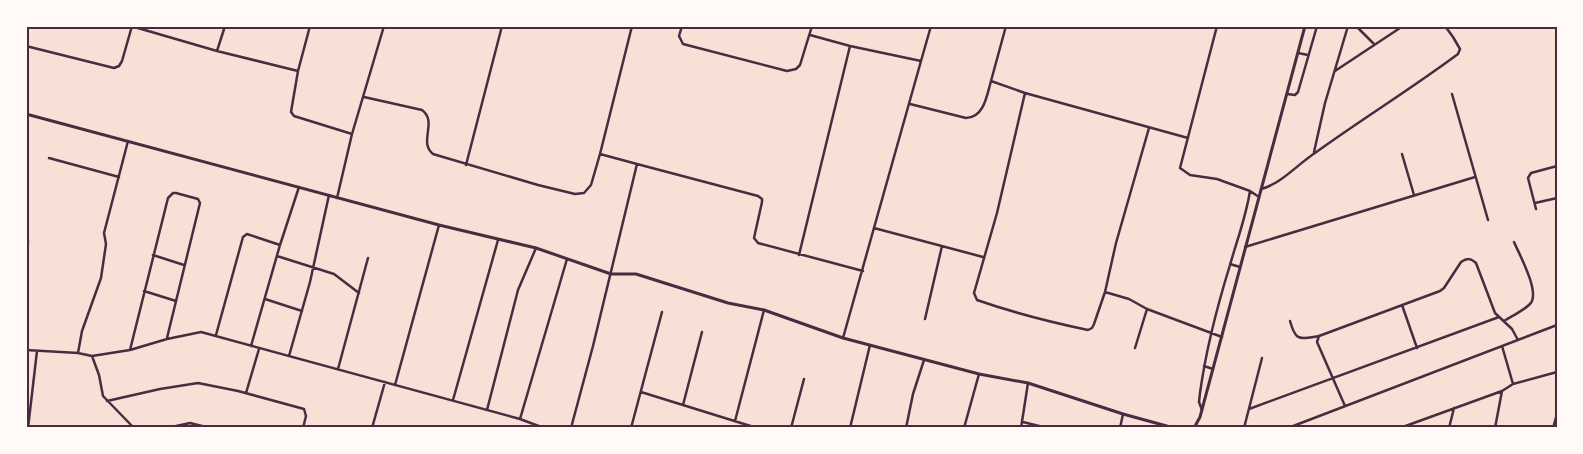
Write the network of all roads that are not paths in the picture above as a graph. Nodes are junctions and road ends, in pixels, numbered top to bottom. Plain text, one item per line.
1 (131, 26) edge
2 (225, 26) edge
3 (310, 26) edge
4 (384, 26) edge
5 (502, 26) edge
6 (632, 26) edge
7 (682, 26) edge
8 (812, 26) edge
9 (931, 26) edge
10 (1006, 26) edge
11 (1217, 26) edge
12 (1305, 26) edge
13 (1317, 26) edge
14 (1348, 26) edge
15 (1356, 26) edge
16 (1403, 26) edge
17 (1445, 26) edge
18 (810, 35) junction
19 (1374, 44) junction
20 (26, 46) edge
21 (850, 46) junction
22 (217, 51) junction
23 (1298, 53) junction
24 (1308, 55) junction
25 (921, 61) junction
26 (298, 72) junction
27 (1334, 72) junction
28 (991, 81) junction
29 (1025, 93) junction
30 (1286, 94) junction
31 (1452, 94) dead end
32 (364, 97) junction
33 (910, 104) junction
34 (26, 114) edge
35 (1149, 128) junction
36 (352, 134) junction
37 (1188, 138) junction
38 (128, 141) junction
39 (1314, 153) junction
40 (600, 154) junction
41 (1402, 154) dead end
42 (49, 158) dead end
43 (638, 164) junction
44 (466, 165) junction
45 (1557, 166) edge
46 (119, 177) junction
47 (1475, 177) junction
48 (300, 187) junction
49 (1261, 189) junction
50 (1250, 191) junction
51 (329, 195) junction
52 (1414, 195) junction
53 (1259, 197) junction
54 (337, 198) junction
55 (1557, 198) edge
56 (1535, 203) junction
57 (1536, 209) dead end
58 (1246, 214) junction
59 (1253, 217) junction
60 (1488, 220) dead end
61 (439, 225) junction
62 (874, 228) junction
63 (26, 238) edge
64 (498, 240) junction
65 (1514, 242) dead end
66 (280, 245) junction
67 (942, 246) junction
68 (1245, 247) junction
69 (536, 248) junction
70 (154, 255) junction
71 (799, 255) junction
72 (277, 256) junction
73 (983, 257) junction
74 (368, 258) dead end
75 (567, 259) junction
76 (1230, 264) junction
77 (184, 265) junction
78 (1240, 267) junction
79 (313, 268) junction
80 (863, 271) junction
81 (611, 274) junction
82 (26, 286) edge
83 (144, 291) junction
84 (1105, 292) junction
85 (358, 293) junction
86 (264, 299) junction
87 (176, 301) junction
88 (1402, 305) junction
89 (1147, 309) junction
90 (764, 310) junction
91 (302, 311) junction
92 (662, 312) dead end
93 (1499, 317) junction
94 (925, 319) dead end
95 (1290, 321) dead end
96 (1504, 322) junction
97 (1557, 325) edge
98 (702, 332) dead end
99 (1210, 333) junction
100 (216, 335) junction
101 (1319, 336) junction
102 (1222, 337) junction
103 (843, 338) junction
104 (167, 339) junction
105 (1518, 340) junction
106 (870, 345) junction
107 (251, 346) junction
108 (1502, 346) junction
109 (1135, 348) dead end
110 (1416, 348) junction
111 (260, 349) junction
112 (26, 350) edge
113 (130, 350) junction
114 (37, 351) junction
115 (78, 353) junction
116 (92, 356) junction
117 (289, 356) junction
118 (1262, 358) dead end
119 (924, 360) junction
120 (1204, 366) junction
121 (338, 369) junction
122 (1213, 369) junction
123 (1557, 372) edge
124 (979, 374) junction
125 (804, 379) dead end
126 (1333, 379) junction
127 (384, 382) junction
128 (1028, 383) junction
129 (1512, 384) junction
130 (395, 385) junction
131 (1502, 391) junction
132 (641, 392) junction
133 (246, 393) junction
134 (453, 400) junction
135 (107, 401) junction
136 (683, 405) junction
137 (1345, 406) junction
138 (1454, 408) junction
139 (1249, 409) junction
140 (487, 410) junction
141 (1202, 411) junction
142 (1123, 414) junction
143 (1557, 414) edge
144 (520, 419) junction
145 (735, 421) junction
146 (1022, 422) junction
147 (28, 428) edge
148 (134, 428) edge
149 (168, 428) edge
150 (210, 428) edge
151 (303, 428) edge
152 (372, 428) edge
153 (544, 428) edge
154 (571, 428) edge
155 (631, 428) edge
156 (758, 428) edge
157 (791, 428) edge
158 (850, 428) edge
159 (906, 428) edge
160 (964, 428) edge
161 (1021, 428) edge
162 (1047, 428) edge
163 (1120, 428) edge
164 (1174, 428) edge
165 (1194, 428) edge
166 (1244, 428) edge
167 (1288, 428) edge
168 (1400, 428) edge
169 (1449, 428) edge
170 (1495, 428) edge
171 (1553, 428) edge

1 - 20 street
1 - 22 street
2 - 22 street
3 - 26 street
4 - 32 street
5 - 44 street
6 - 40 street
7 - 18 street
8 - 18 street
9 - 25 street
10 - 28 street
11 - 37 street
12 - 23 street
13 - 24 street
14 - 27 street
15 - 19 street
16 - 19 street
17 - 39 street
18 - 21 street
19 - 27 street
21 - 25 street
21 - 71 street
22 - 26 street
23 - 24 street
23 - 30 street
24 - 30 street
25 - 33 street
26 - 36 street
27 - 39 street
28 - 29 street
28 - 33 street
29 - 35 street
29 - 73 street
30 - 49 street
31 - 47 street
32 - 36 street
32 - 44 street
33 - 62 street
34 - 38 street
35 - 37 street
35 - 84 street
36 - 54 street
37 - 50 street
38 - 46 street
38 - 48 street
39 - 49 street
40 - 43 street
40 - 44 street
41 - 52 street
42 - 46 street
43 - 71 street
43 - 81 street
45 - 56 street
46 - 115 street
47 - 52 street
47 - 60 street
48 - 51 street
48 - 66 street
49 - 53 street
50 - 53 street
50 - 58 street
51 - 54 street
51 - 79 street
52 - 68 street
53 - 59 street
54 - 61 street
55 - 56 street
56 - 57 street
58 - 59 street
58 - 76 street
59 - 68 street
61 - 64 street
61 - 130 street
62 - 67 street
62 - 80 street
63 - 82 street
64 - 69 street
64 - 134 street
65 - 96 street
66 - 72 street
66 - 100 street
67 - 73 street
67 - 94 street
68 - 78 street
69 - 75 street
69 - 140 street
70 - 77 street
70 - 77 street
70 - 83 street
71 - 80 street
72 - 79 street
72 - 86 street
73 - 84 street
74 - 85 street
75 - 81 street
75 - 144 street
76 - 78 street
76 - 99 street
77 - 87 street
78 - 102 street
79 - 85 street
79 - 91 street
80 - 103 street
81 - 90 street
81 - 154 street
83 - 87 street
83 - 113 street
84 - 89 street
85 - 121 street
86 - 91 street
86 - 107 street
87 - 104 street
88 - 93 street
88 - 101 street
88 - 110 street
89 - 99 street
89 - 109 street
90 - 103 street
90 - 145 street
91 - 117 street
92 - 132 street
93 - 96 street
93 - 110 street
95 - 101 street
96 - 105 street
97 - 105 street
98 - 136 street
99 - 102 street
99 - 120 street
100 - 104 street
100 - 107 street
101 - 126 street
102 - 122 street
103 - 106 street
104 - 113 street
105 - 108 street
106 - 119 street
106 - 158 street
107 - 111 street
108 - 129 street
108 - 137 street
110 - 126 street
111 - 117 street
111 - 133 street
112 - 114 street
113 - 116 street
114 - 115 street
114 - 147 street
115 - 116 street
116 - 135 street
117 - 121 street
118 - 139 street
119 - 124 street
119 - 159 street
120 - 122 street
120 - 141 street
121 - 127 street
122 - 141 street
123 - 129 street
124 - 128 street
124 - 160 street
125 - 157 street
126 - 137 street
126 - 139 street
127 - 130 street
127 - 152 street
128 - 142 street
128 - 146 street
129 - 131 street
130 - 134 street
131 - 138 street
131 - 170 street
132 - 136 street
132 - 155 street
133 - 135 street
133 - 151 street
134 - 140 street
135 - 148 street
136 - 145 street
137 - 167 street
138 - 168 street
138 - 169 street
139 - 166 street
140 - 144 street
141 - 165 street
142 - 163 street
142 - 164 street
143 - 171 street
144 - 153 street
145 - 156 street
146 - 161 street
146 - 162 street
149 - 150 street

